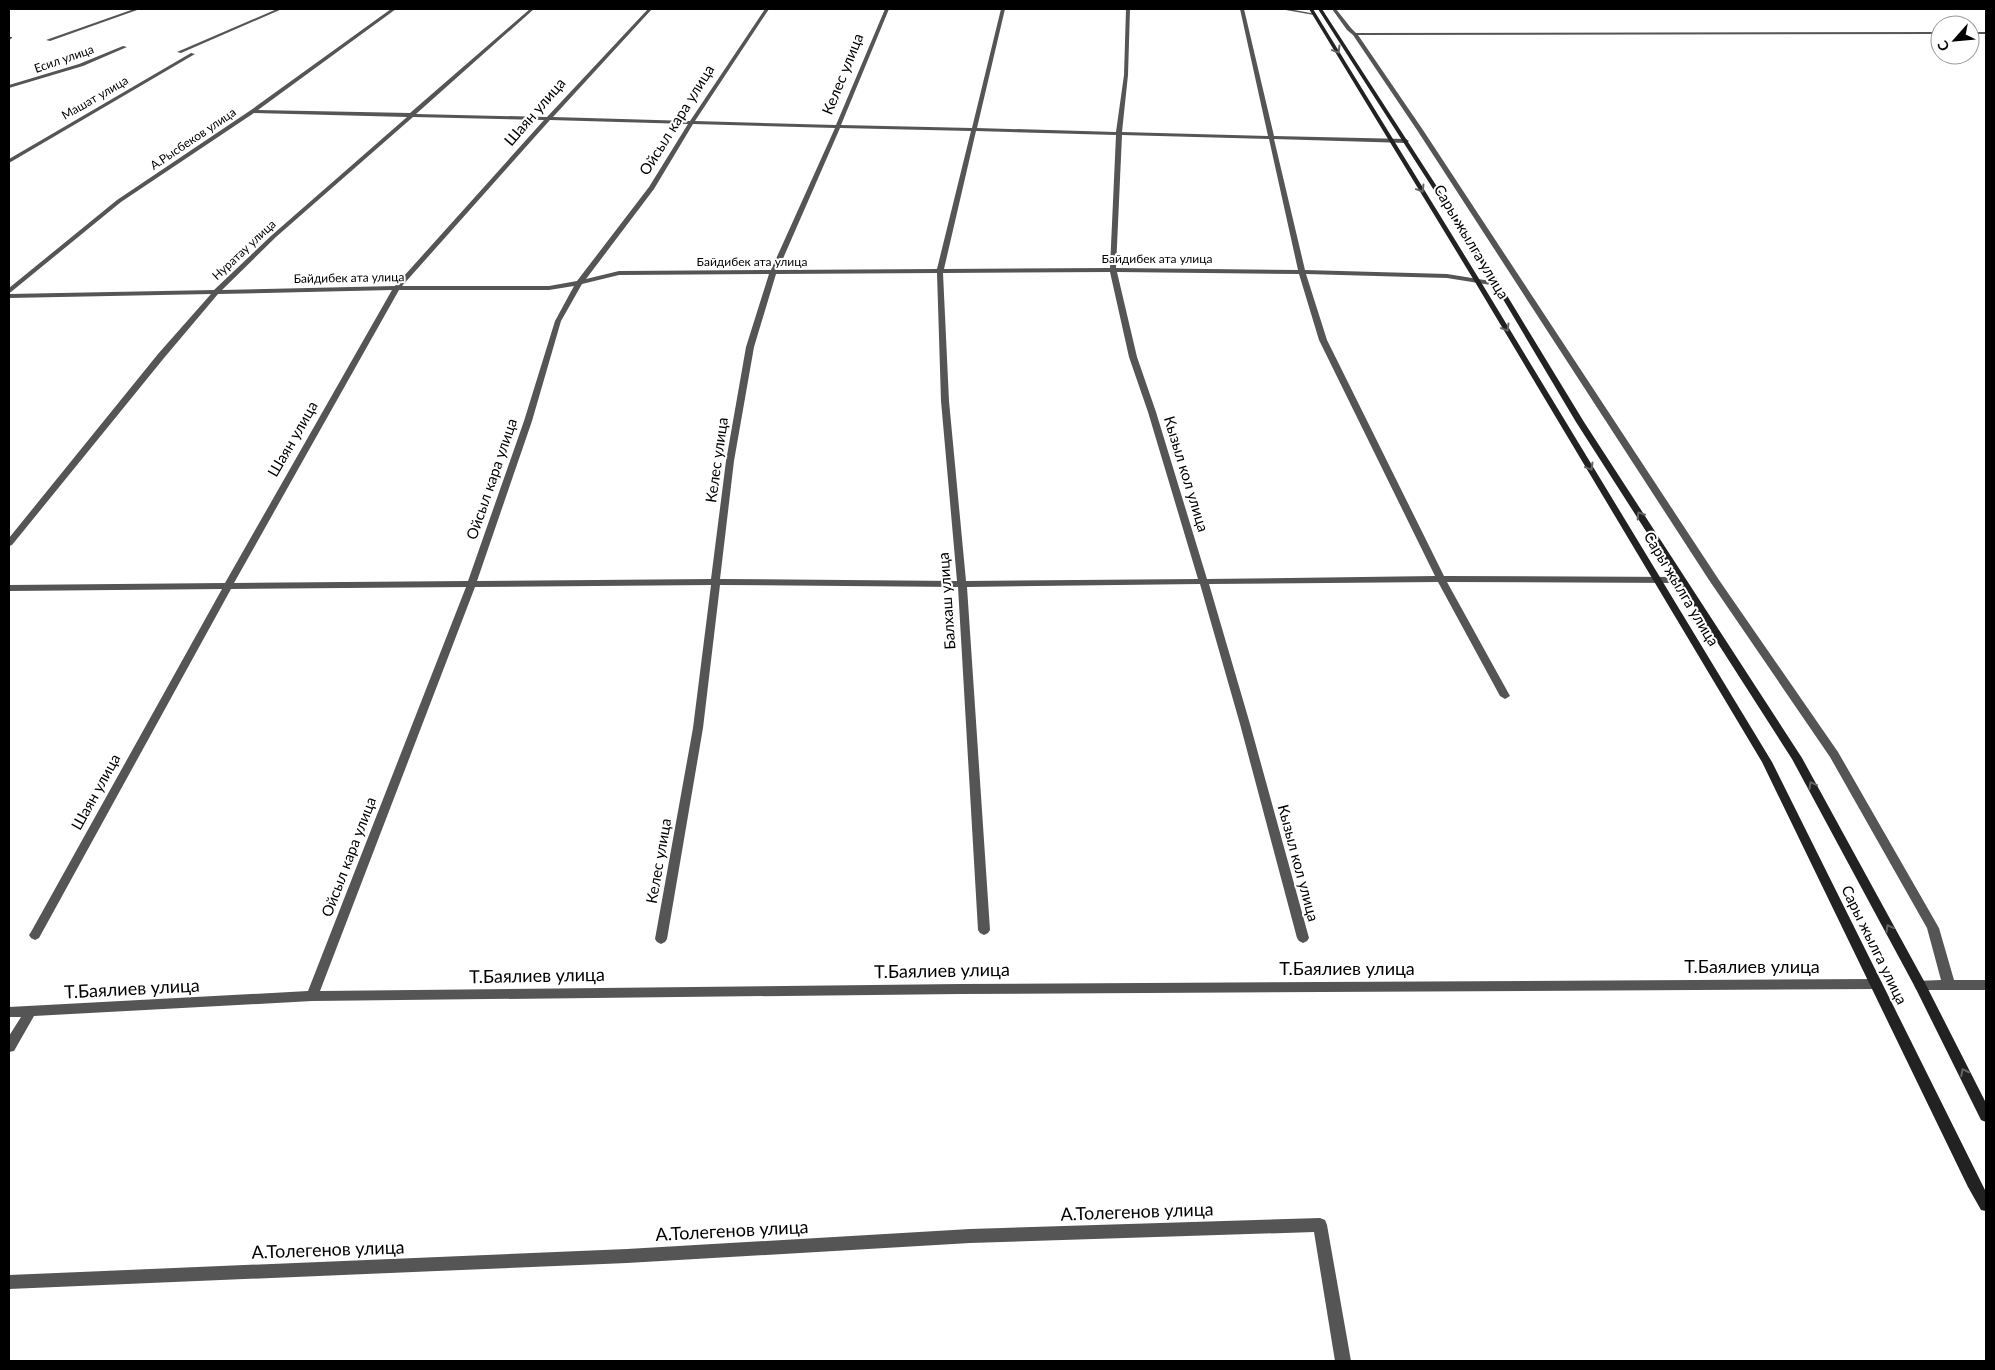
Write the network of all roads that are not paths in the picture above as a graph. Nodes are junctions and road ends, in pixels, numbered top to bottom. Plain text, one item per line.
1 (138, 9) edge
2 (280, 9) edge
3 (394, 9) edge
4 (532, 9) edge
5 (650, 9) edge
6 (767, 9) edge
7 (887, 9) edge
8 (1003, 9) edge
9 (1128, 9) edge
10 (1242, 9) edge
11 (1282, 9) edge
12 (1334, 9) edge
13 (1315, 10) edge
14 (1930, 32) edge
15 (1355, 34) junction
16 (48, 40) dead end
17 (125, 47) dead end
18 (179, 52) dead end
19 (193, 54) dead end
20 (9, 87) edge
21 (253, 111) junction
22 (413, 115) junction
23 (550, 118) junction
24 (692, 122) junction
25 (838, 126) junction
26 (974, 130) junction
27 (1119, 133) junction
28 (1272, 138) junction
29 (1392, 141) junction
30 (1406, 142) junction
31 (9, 161) edge
32 (1113, 270) junction
33 (940, 271) junction
34 (1302, 272) junction
35 (773, 273) junction
36 (1478, 282) junction
37 (579, 283) junction
38 (1497, 284) junction
39 (397, 288) junction
40 (9, 291) edge
41 (216, 292) junction
42 (9, 296) edge
43 (9, 543) edge
44 (1441, 579) junction
45 (1203, 580) junction
46 (1658, 580) junction
47 (1681, 580) junction
48 (716, 582) junction
49 (962, 584) junction
50 (228, 585) junction
51 (471, 585) junction
52 (9, 588) edge
53 (1505, 696) dead end
54 (984, 930) dead end
55 (34, 935) dead end
56 (1303, 938) dead end
57 (661, 939) dead end
58 (1876, 984) junction
59 (1920, 985) junction
60 (1949, 985) junction
61 (1986, 985) edge
62 (312, 996) junction
63 (9, 1012) edge
64 (30, 1012) junction
65 (9, 1047) edge
66 (1986, 1116) edge
67 (1986, 1205) edge
68 (9, 1282) edge
69 (1342, 1361) edge

1 - 16 street
2 - 18 street
3 - 21 street, А.Рысбеков улица
4 - 22 street, Нуратау улица
5 - 23 street, Шаян улица
6 - 24 street, Ойсыл кара улица
7 - 25 street, Келес улица
8 - 26 street, Балхаш улица
9 - 27 street, Кызыл кол улица
10 - 28 street
11 - 13 street
12 - 15 street
13 -> 29 main road, Сары жылга улица
13 - 30 main road, Сары жылга улица
14 - 15 street
15 - 60 street
17 - 20 street, Есил улица
19 - 31 street, Машат улица
21 - 22 street
21 - 40 street, А.Рысбеков улица
22 - 23 street
22 - 41 street, Нуратау улица
23 - 24 street
23 - 39 street, Шаян улица
24 - 25 street
24 - 37 street, Ойсыл кара улица
25 - 26 street
25 - 35 street, Келес улица
26 - 27 street
26 - 33 street, Балхаш улица
27 - 28 street
27 - 32 street, Кызыл кол улица
28 - 29 street
28 - 34 street
29 - 30 street
29 -> 36 main road, Сары жылга улица
30 - 38 main road, Сары жылга улица
32 - 33 street, Байдибек ата улица
32 - 34 street, Байдибек ата улица
32 - 45 street, Кызыл кол улица
33 - 35 street, Байдибек ата улица
33 - 49 street, Балхаш улица
34 - 36 street, Байдибек ата улица
34 - 44 street
35 - 37 street, Байдибек ата улица
35 - 48 street, Келес улица
36 - 38 street, Байдибек ата улица
36 -> 46 main road, Сары жылга улица
37 - 39 street, Байдибек ата улица
37 - 51 street, Ойсыл кара улица
47 -> 38 main road, Сары жылга улица
39 - 41 street, Байдибек ата улица
39 - 50 street, Шаян улица
41 - 42 street, Байдибек ата улица
41 - 43 street, Нуратау улица
44 - 45 street
44 - 46 street
44 - 53 street
45 - 49 street
45 - 56 street, Кызыл кол улица
46 - 47 street
46 - 58 main road, Сары жылга улица
59 -> 47 main road, Сары жылга улица
48 - 49 street
48 - 51 street
48 - 57 street, Келес улица
49 - 54 street, Балхаш улица
50 - 51 street
50 - 52 street
50 - 55 street, Шаян улица
51 - 62 street, Ойсыл кара улица
58 - 62 street, Т.Баялиев улица
58 - 67 main road, Сары жылга улица
59 - 60 street
66 -> 59 main road, Сары жылга улица
60 - 61 street
62 - 64 street, Т.Баялиев улица
63 - 64 street, Т.Баялиев улица
64 - 65 street
68 - 69 street, А.Толегенов улица

